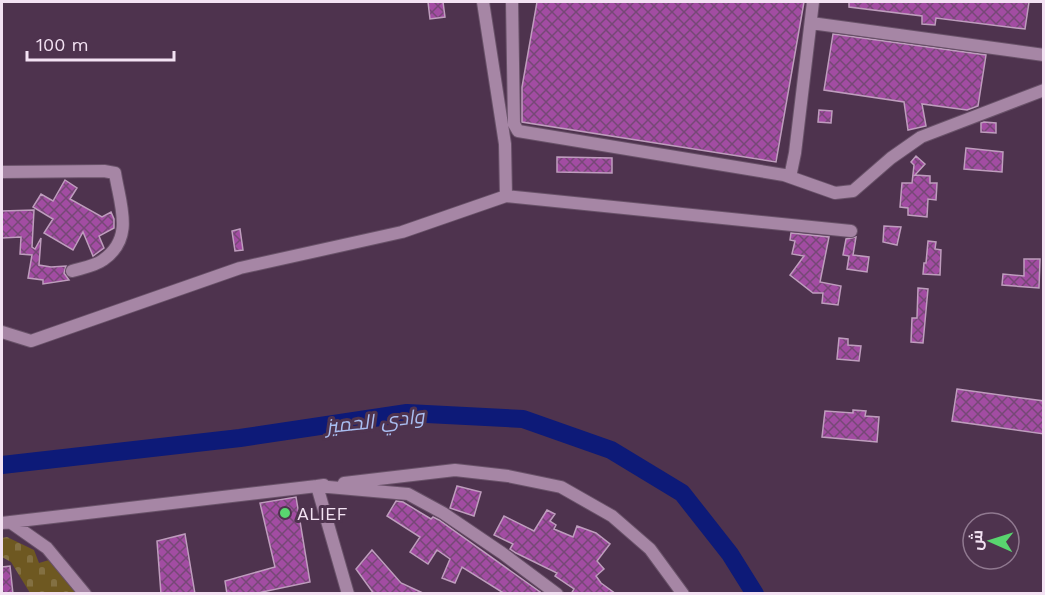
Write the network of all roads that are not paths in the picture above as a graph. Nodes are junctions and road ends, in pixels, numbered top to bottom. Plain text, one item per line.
1 (483, 2) edge
2 (512, 2) edge
3 (813, 2) edge
4 (811, 23) junction
5 (1044, 55) edge
6 (1044, 90) edge
7 (2, 172) edge
8 (790, 177) junction
9 (506, 196) junction
10 (851, 231) dead end
11 (72, 271) dead end
12 (2, 332) edge
13 (317, 486) junction
14 (6, 522) edge
15 (84, 594) edge
16 (348, 594) edge
17 (556, 594) edge
18 (683, 594) edge

1 - 9 street
2 - 8 street
3 - 4 street
4 - 5 street
4 - 8 street
6 - 8 street
7 - 11 street
9 - 10 street
9 - 12 street
13 - 14 street
13 - 16 street
13 - 17 street
13 - 18 street
14 - 15 street

